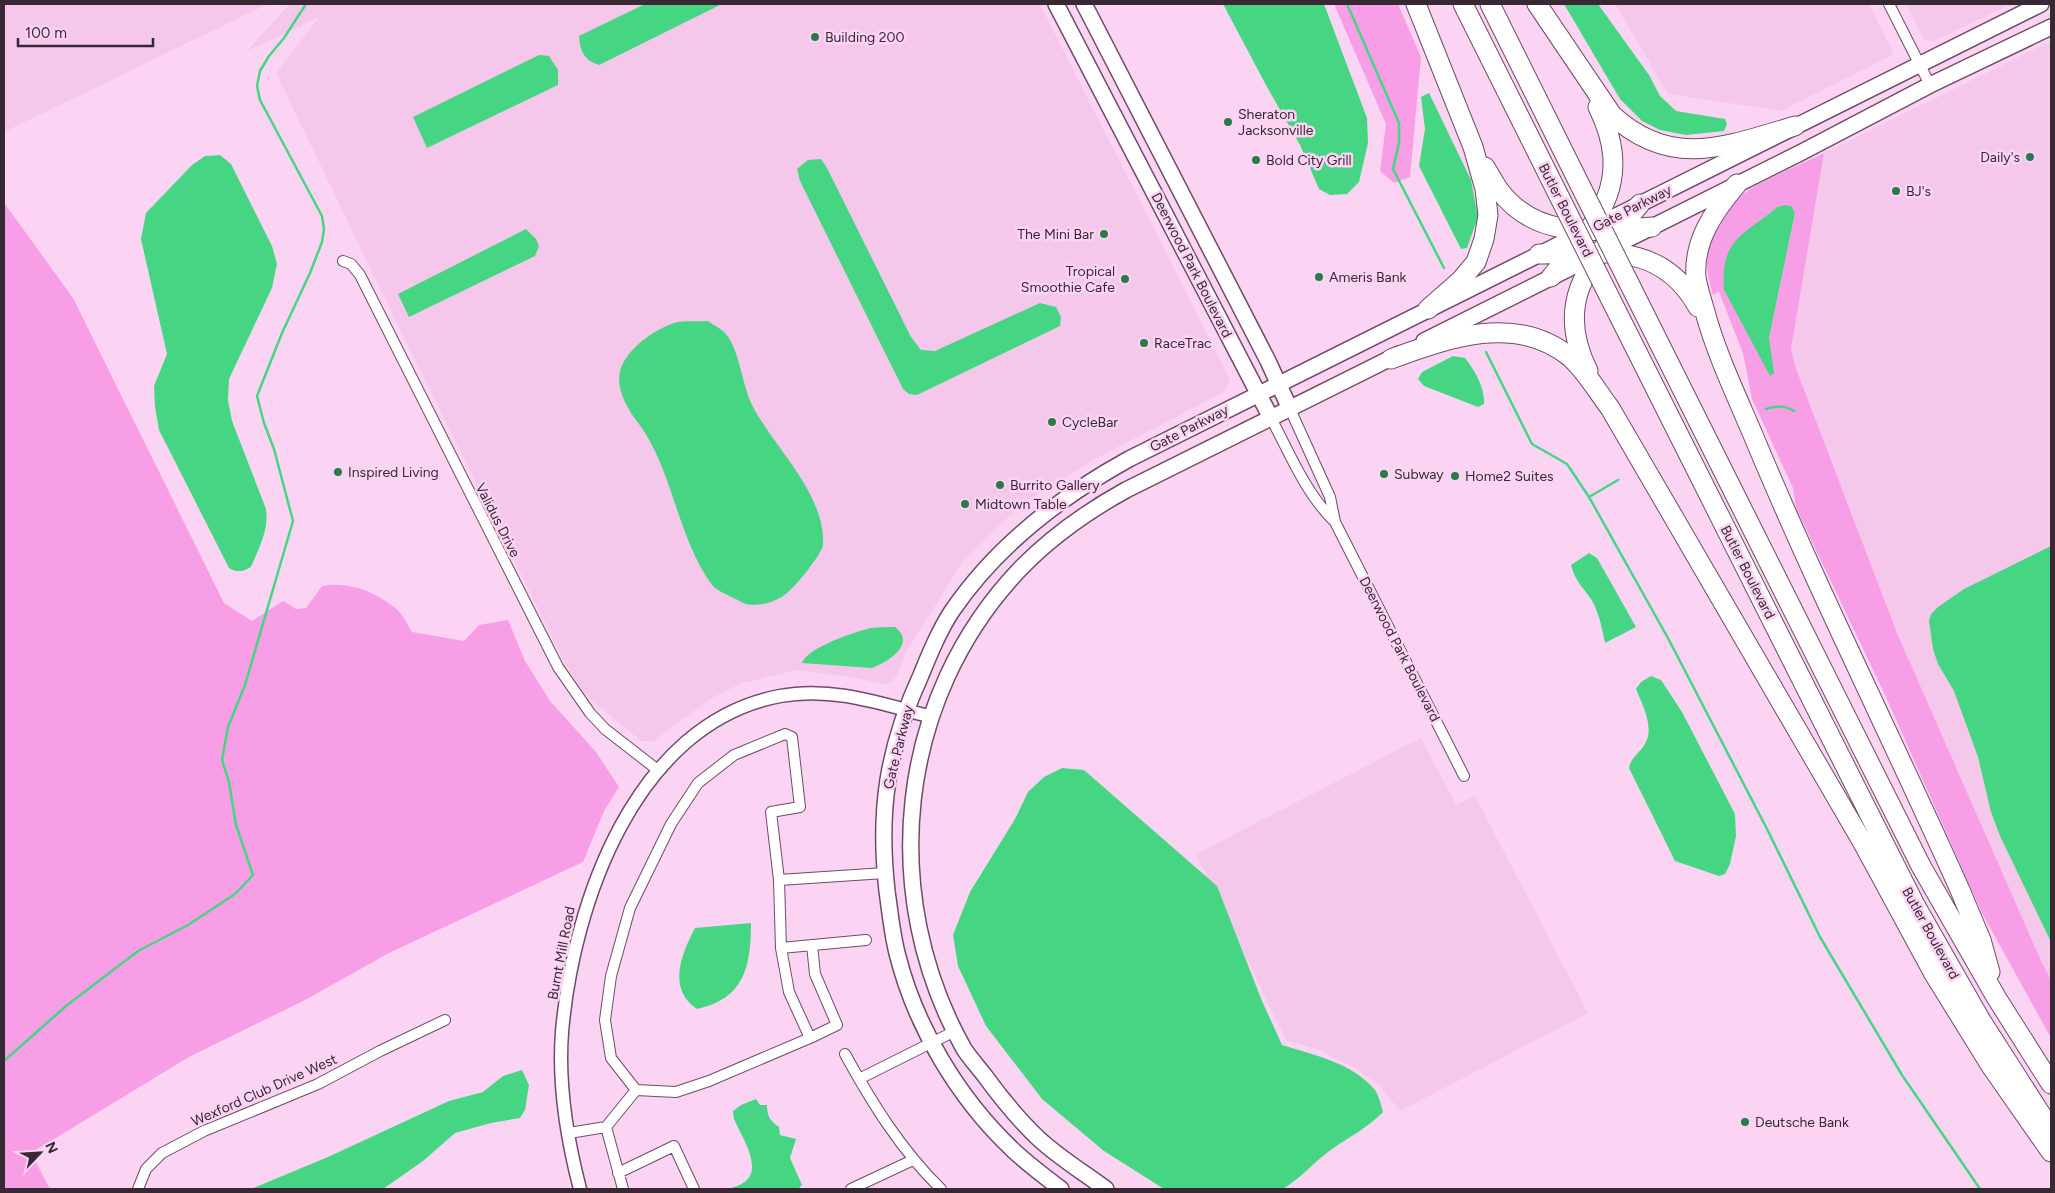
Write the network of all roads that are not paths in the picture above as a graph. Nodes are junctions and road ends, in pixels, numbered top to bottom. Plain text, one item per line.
1 (1056, 4) edge
2 (1084, 4) edge
3 (1416, 4) edge
4 (1463, 4) edge
5 (1490, 4) edge
6 (1536, 4) edge
7 (1889, 4) edge
8 (2041, 4) edge
9 (2051, 27) edge
10 (1919, 64) junction
11 (1577, 66) junction
12 (1930, 85) junction
13 (1795, 126) junction
14 (1473, 147) junction
15 (1737, 184) junction
16 (1640, 204) junction
17 (1652, 227) junction
18 (1588, 230) junction
19 (1619, 230) junction
20 (1599, 253) junction
21 (1186, 254) junction
22 (1540, 254) junction
23 (1571, 254) junction
24 (342, 261) dead end
25 (1221, 270) junction
26 (1551, 277) junction
27 (1428, 309) junction
28 (1709, 328) junction
29 (1391, 359) junction
30 (1278, 383) junction
31 (1258, 393) junction
32 (1610, 408) junction
33 (1290, 409) junction
34 (1272, 418) junction
35 (1336, 522) junction
36 (905, 710) junction
37 (932, 717) junction
38 (659, 771) junction
39 (1464, 776) dead end
40 (885, 873) junction
41 (779, 880) junction
42 (866, 940) dead end
43 (812, 945) junction
44 (781, 948) junction
45 (1996, 998) junction
46 (445, 1020) dead end
47 (955, 1031) junction
48 (810, 1038) junction
49 (932, 1042) junction
50 (845, 1054) dead end
51 (859, 1079) junction
52 (2051, 1084) edge
53 (636, 1090) junction
54 (606, 1127) junction
55 (2051, 1130) edge
56 (569, 1133) junction
57 (2051, 1152) edge
58 (913, 1160) junction
59 (618, 1173) junction
60 (138, 1189) edge
61 (580, 1189) edge
62 (623, 1189) edge
63 (694, 1189) edge
64 (851, 1189) edge
65 (941, 1189) edge
66 (1061, 1189) edge
67 (1106, 1189) edge

1 - 21 main road, Deerwood Park Boulevard
2 - 25 main road, Deerwood Park Boulevard
3 - 14 highway
4 - 55 highway, Butler Boulevard, bridge
5 - 45 highway, Butler Boulevard, bridge
6 - 11 highway
7 - 10 street
8 - 10 main road, Gate Parkway
9 - 12 main road, Gate Parkway
10 - 12 street
10 - 13 main road, Gate Parkway
11 - 13 highway
11 - 18 highway
12 - 15 main road, Gate Parkway
13 - 16 main road, Gate Parkway
14 - 18 highway
14 - 27 highway
15 - 17 main road, Gate Parkway
15 - 28 highway
16 - 18 main road, Gate Parkway
16 - 19 highway
17 - 19 highway
17 - 20 main road, Gate Parkway
18 - 19 highway
18 - 22 main road, Gate Parkway
18 - 23 highway
19 - 20 highway
20 - 23 highway
20 - 26 main road, Gate Parkway
20 - 28 highway
20 - 32 highway
21 - 25 main road
21 - 31 main road, Deerwood Park Boulevard
22 - 23 highway
22 - 27 main road, Gate Parkway
23 - 26 highway
24 - 38 street, Validus Drive
25 - 30 main road, Deerwood Park Boulevard
26 - 29 main road, Gate Parkway
27 - 30 main road, Gate Parkway
28 - 45 highway
29 - 32 highway
29 - 33 main road, Gate Parkway
30 - 31 main road, Gate Parkway
30 - 33 main road, Deerwood Park Boulevard
31 - 34 main road, Deerwood Park Boulevard
31 - 36 main road, Gate Parkway
32 - 57 highway
33 - 34 main road, Gate Parkway
33 - 35 street, Deerwood Park Boulevard
34 - 35 street, Deerwood Park Boulevard
34 - 37 main road, Gate Parkway
35 - 39 street, Deerwood Park Boulevard
36 - 37 street, Burnt Mill Road
36 - 38 street, Burnt Mill Road
36 - 40 main road, Gate Parkway
37 - 47 main road, Gate Parkway
38 - 56 street, Burnt Mill Road
40 - 41 street
40 - 49 main road, Gate Parkway
41 - 44 street
41 - 53 street
42 - 43 street
43 - 44 street
43 - 48 street
44 - 48 street
45 - 52 highway, Butler Boulevard
46 - 60 street, Wexford Club Drive West
47 - 49 street
47 - 67 main road, Gate Parkway
48 - 53 street
49 - 51 street
49 - 66 main road, Gate Parkway
50 - 51 street
51 - 58 street
53 - 54 street
54 - 56 street
54 - 59 street
56 - 61 street, Burnt Mill Road
58 - 64 street
58 - 65 street
59 - 62 street
59 - 63 street

